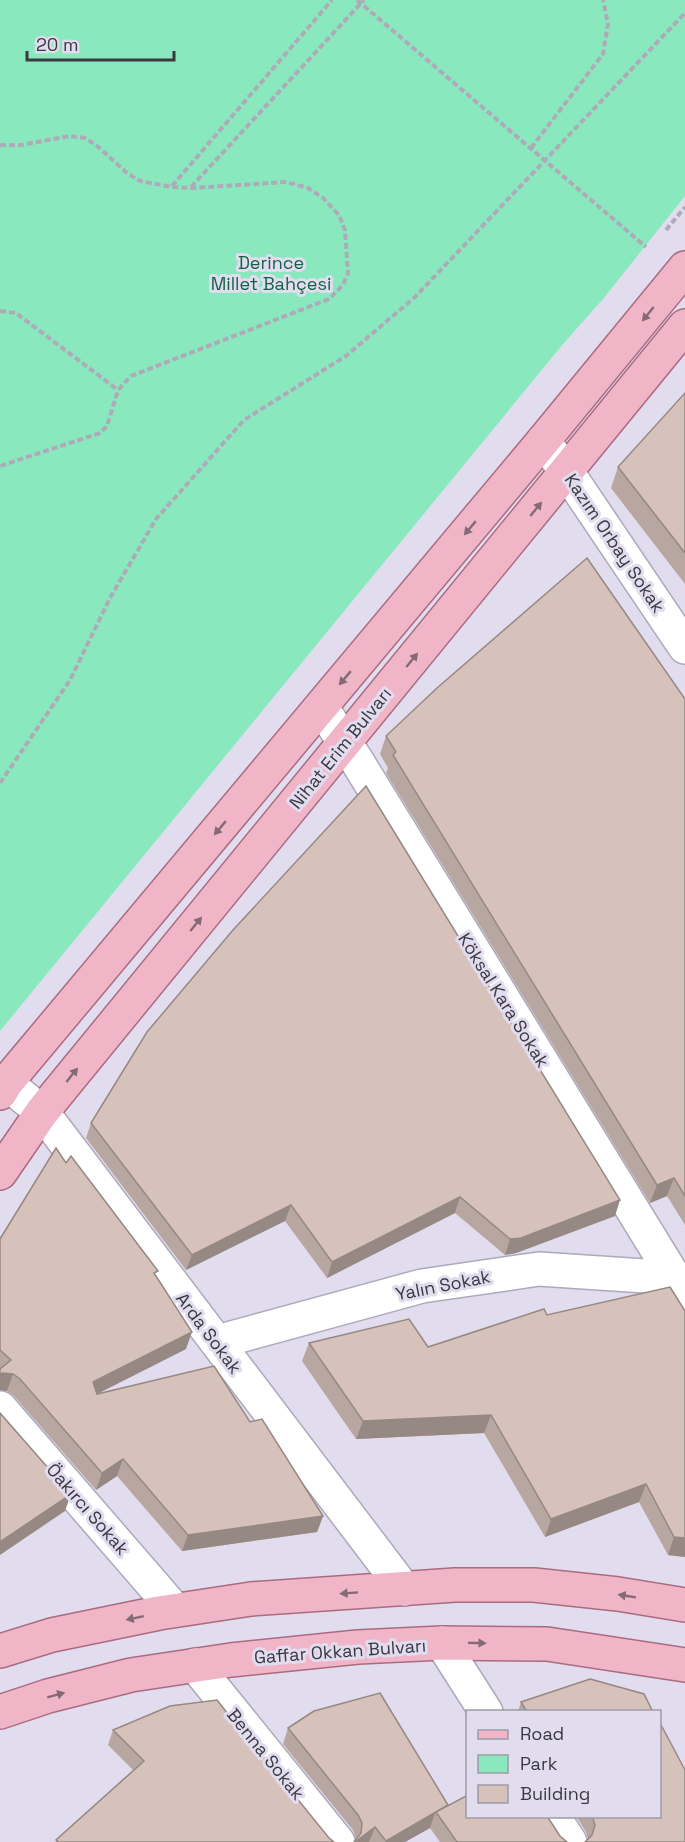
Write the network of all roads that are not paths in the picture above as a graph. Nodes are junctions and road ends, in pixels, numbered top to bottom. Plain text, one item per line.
1 (685, 268) edge
2 (685, 326) edge
3 (543, 441) junction
4 (567, 472) junction
5 (685, 647) edge
6 (321, 707) junction
7 (345, 742) junction
8 (3, 1088) edge
9 (42, 1112) junction
10 (0, 1173) edge
11 (680, 1287) edge
12 (216, 1342) junction
13 (0, 1408) edge
14 (404, 1589) junction
15 (685, 1605) edge
16 (175, 1610) junction
17 (441, 1643) junction
18 (0, 1651) edge
19 (195, 1665) junction
20 (685, 1665) edge
21 (485, 1710) edge
22 (0, 1712) edge
23 (554, 1818) edge
24 (339, 1842) edge
25 (570, 1842) edge

1 -> 3 main road
2 - 4 main road, Nihat Erim Bulvarı
3 - 4 street, Kazım Orbay Sokak
3 -> 6 main road
4 - 5 street, Kazım Orbay Sokak
7 -> 4 main road, Nihat Erim Bulvarı
6 - 7 street, Köksal Kara Sokak
6 -> 8 main road
9 -> 7 main road, Nihat Erim Bulvarı
7 - 11 street, Köksal Kara Sokak
8 - 9 street, Arda Sokak
9 - 10 main road, Nihat Erim Bulvarı
9 - 12 street, Arda Sokak
11 - 12 street, Yalın Sokak
12 - 14 street, Arda Sokak
13 - 16 street, Öakırcı Sokak
15 -> 14 main road
14 -> 16 main road
16 -> 18 main road
17 - 19 main road, Gaffar Okkan Bulvarı
17 -> 20 main road, Gaffar Okkan Bulvarı
17 - 21 street
22 -> 19 main road, Gaffar Okkan Bulvarı
19 - 24 street, Benna Sokak
23 - 25 street

